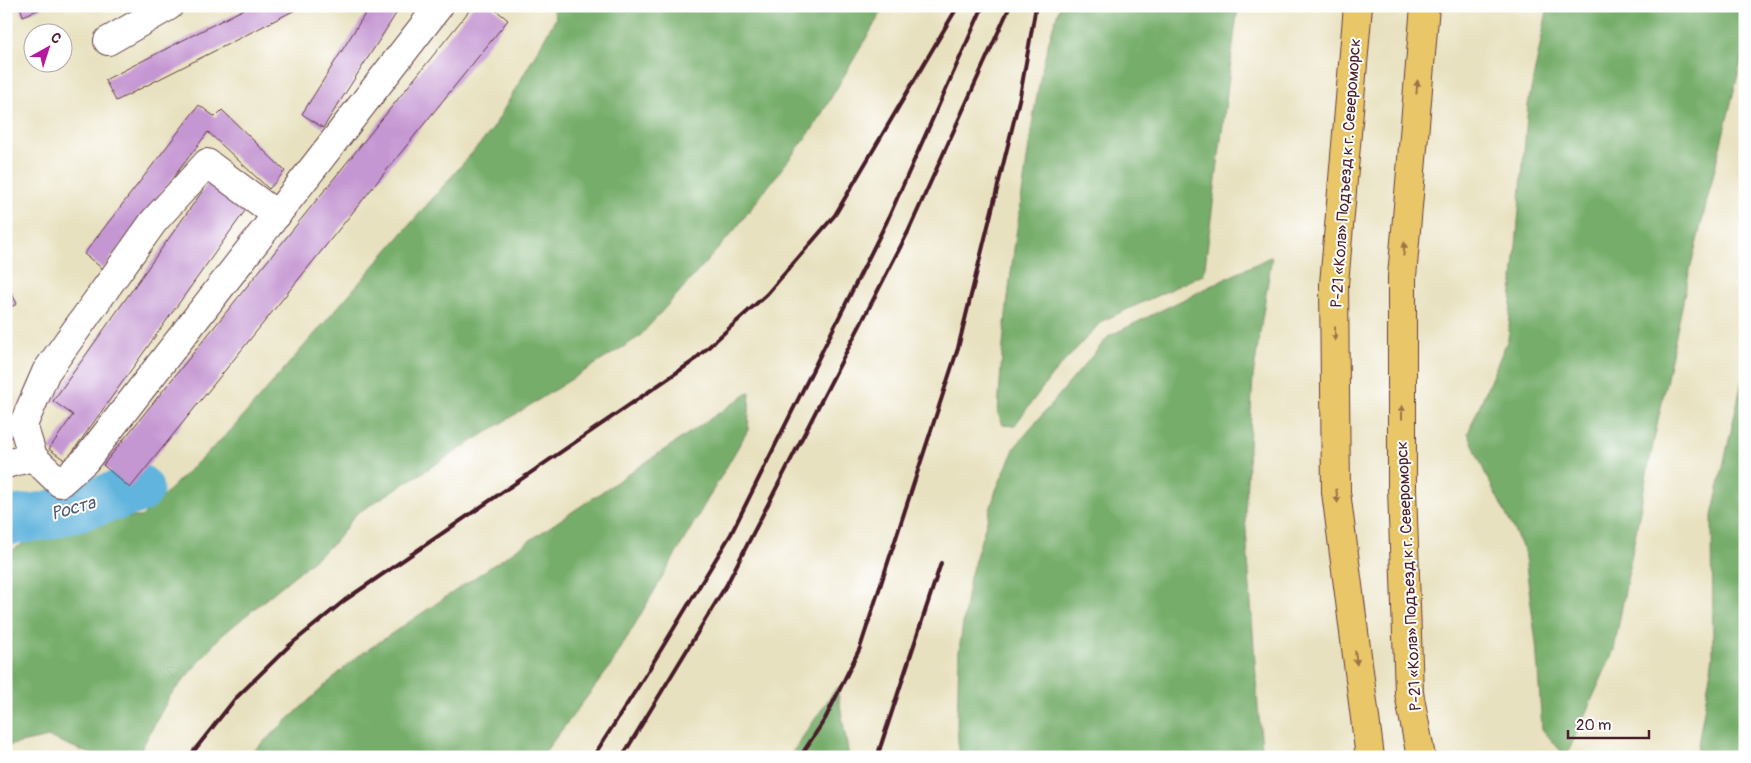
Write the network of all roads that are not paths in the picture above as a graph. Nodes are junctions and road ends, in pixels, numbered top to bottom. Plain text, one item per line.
1 (168, 6) edge
2 (439, 6) edge
3 (1358, 6) edge
4 (1425, 6) edge
5 (108, 41) dead end
6 (277, 215) junction
7 (33, 457) junction
8 (6, 464) edge
9 (1370, 757) edge
10 (1421, 757) edge

1 - 5 lane
2 - 6 lane
3 -> 9 main road, Р-21 «Кола» Подъезд к г. Североморск
10 -> 4 main road, Р-21 «Кола» Подъезд к г. Североморск
6 - 7 lane
6 - 7 lane
7 - 8 lane

